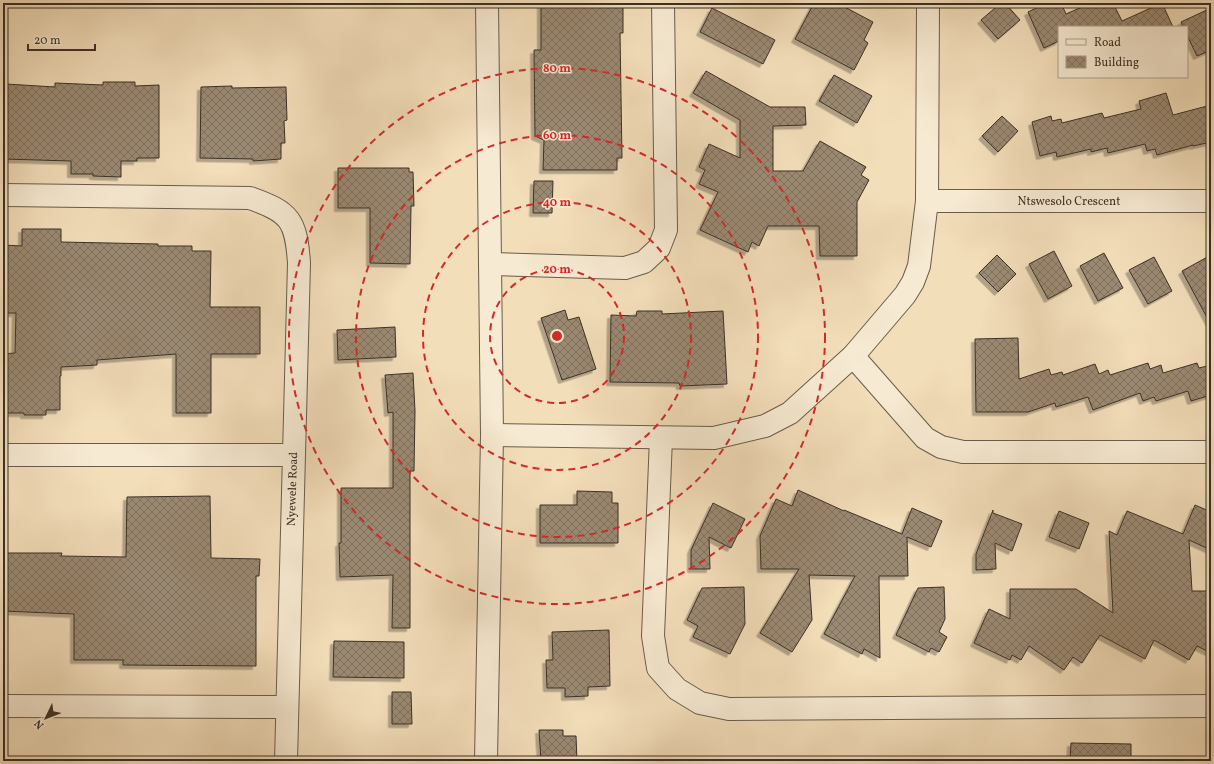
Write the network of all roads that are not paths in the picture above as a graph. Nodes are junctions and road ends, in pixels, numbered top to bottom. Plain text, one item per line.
1 (487, 3) edge
2 (663, 3) edge
3 (928, 3) edge
4 (3, 195) edge
5 (927, 201) junction
6 (1211, 201) edge
7 (490, 264) junction
8 (853, 356) junction
9 (492, 435) junction
10 (661, 438) junction
11 (1211, 452) edge
12 (3, 454) edge
13 (294, 455) junction
14 (3, 706) edge
15 (1211, 706) edge
16 (286, 707) junction
17 (286, 761) edge
18 (486, 761) edge

1 - 7 street
2 - 7 street
3 - 5 street
4 - 13 street, Nyewele Road
5 - 6 street, Ntswesolo Crescent
5 - 8 street
7 - 9 street
8 - 10 street
8 - 11 street
9 - 10 street
9 - 18 street
10 - 15 street
12 - 13 street
13 - 16 street, Nyewele Road
14 - 16 street
16 - 17 street, Nyewele Road

